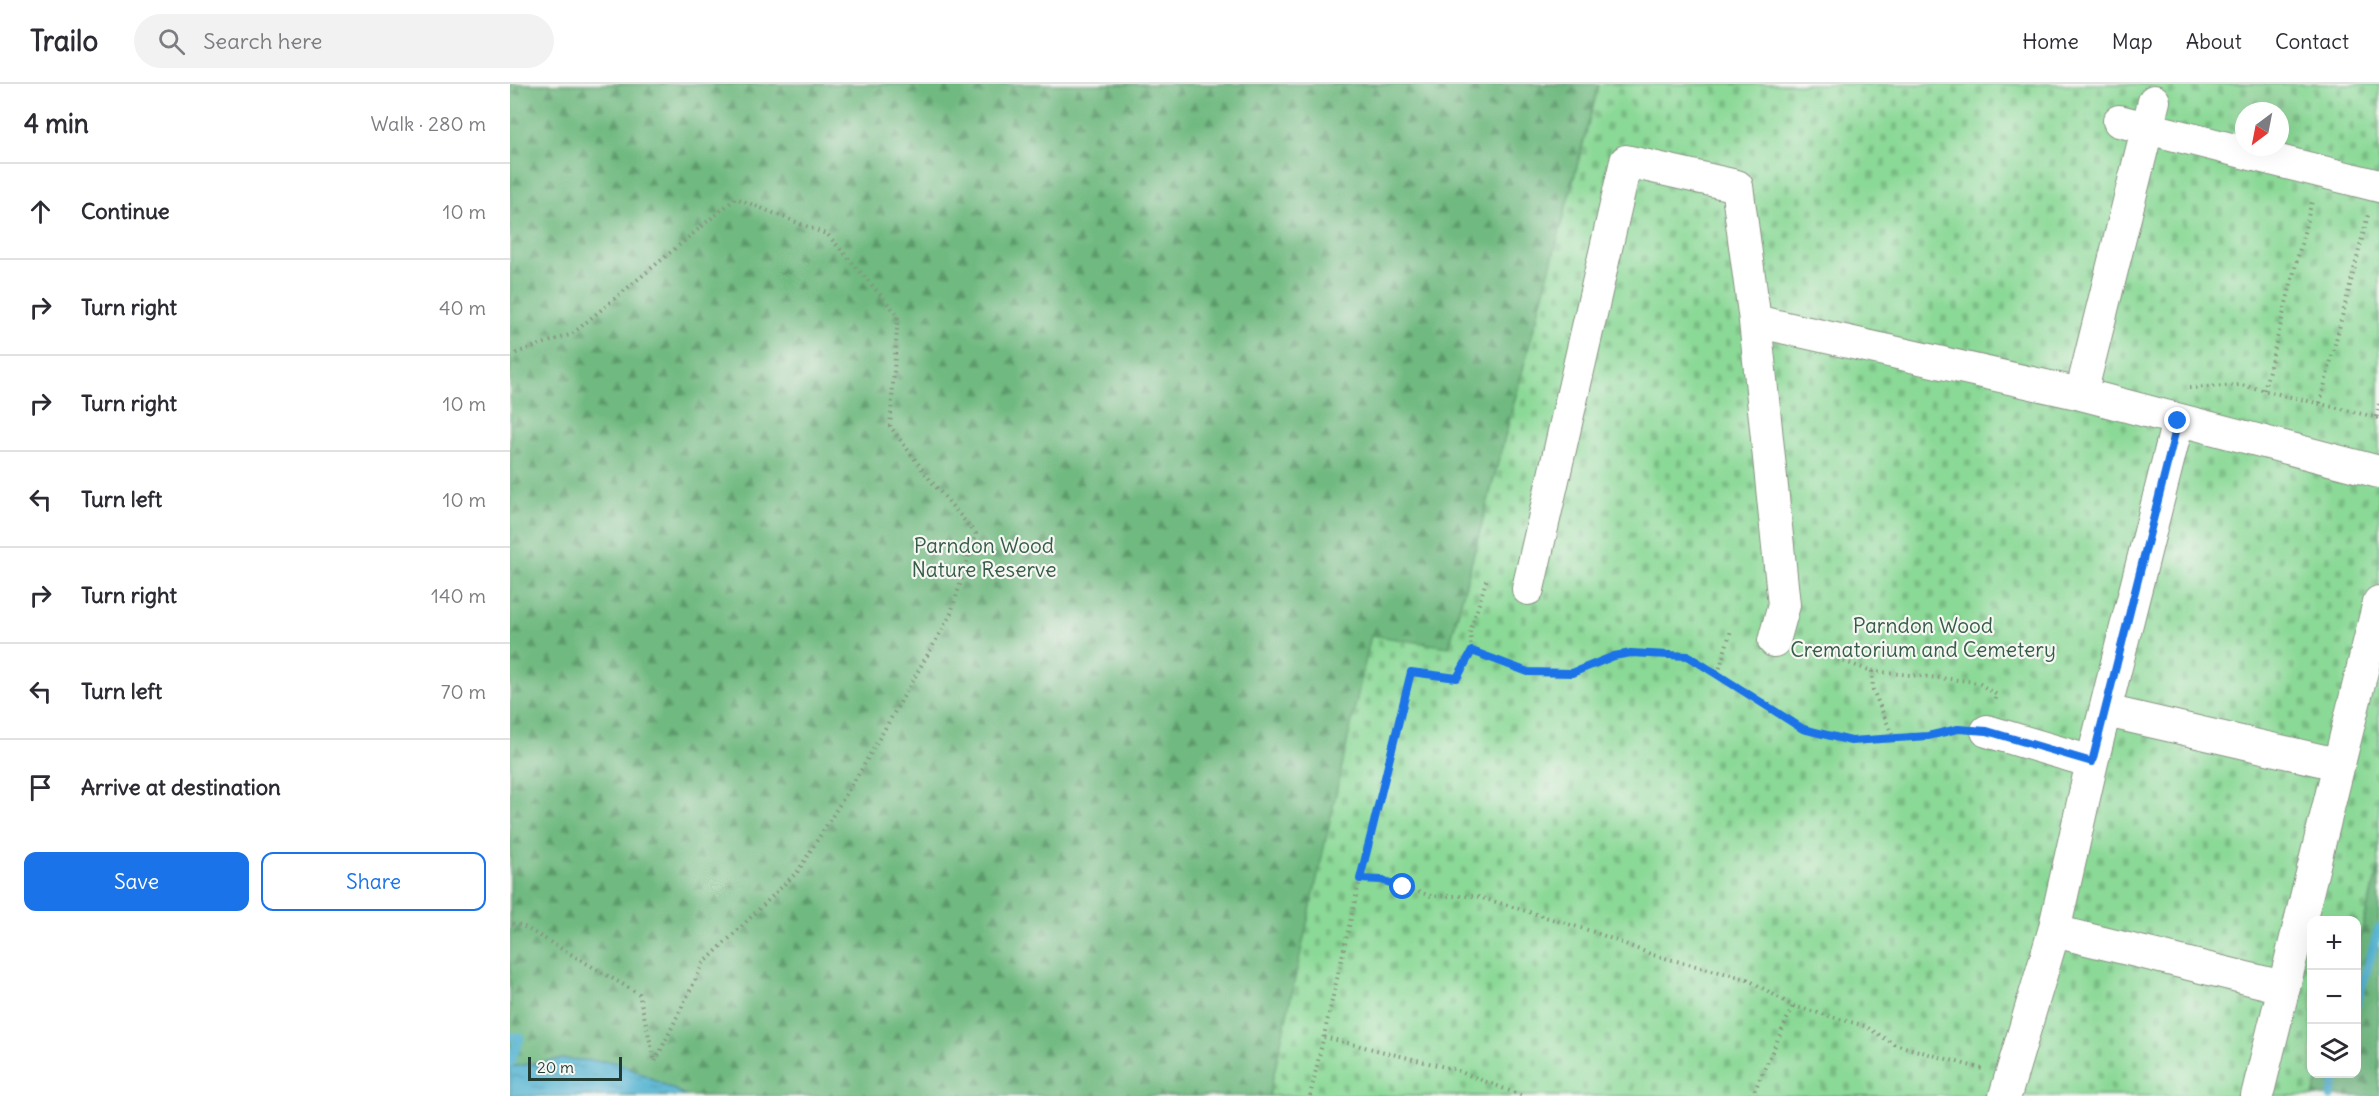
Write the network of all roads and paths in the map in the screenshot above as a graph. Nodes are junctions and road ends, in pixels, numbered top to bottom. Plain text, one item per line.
1 (2320, 171) junction
2 (2377, 186) edge
3 (1755, 321) junction
4 (510, 355) edge
5 (2264, 390) junction
6 (2081, 394) junction
7 (2320, 404) junction
8 (2379, 404) edge
9 (2163, 417) junction
10 (2377, 417) edge
11 (2379, 472) edge
12 (1487, 578) dead end
13 (1528, 589) dead end
14 (2379, 602) edge
15 (1731, 630) dead end
16 (1774, 641) dead end
17 (1472, 651) junction
18 (1821, 654) dead end
19 (1872, 671) junction
20 (1718, 674) junction
21 (2106, 711) junction
22 (1987, 731) junction
23 (1894, 738) junction
24 (2092, 762) junction
25 (2337, 764) junction
26 (1360, 879) junction
27 (510, 923) edge
28 (2054, 931) junction
29 (2283, 987) junction
30 (1793, 1006) junction
31 (1324, 1038) junction
32 (2008, 1087) edge
33 (1310, 1096) edge
34 (1523, 1096) edge
35 (1752, 1096) edge
36 (2257, 1096) edge

1 - 2 lane
1 - 5 path
1 - 6 lane
2 - 7 path
3 - 6 lane
3 - 13 lane
3 - 16 lane
4 - 27 path
5 - 7 path
5 - 9 path
6 - 9 lane
7 - 10 path
8 - 10 path
9 - 11 lane
9 - 21 lane
12 - 17 path
14 - 25 lane
15 - 20 path
17 - 20 path
17 - 26 path
18 - 19 path
19 - 22 path
19 - 23 path
20 - 23 path
21 - 24 lane
21 - 25 lane
22 - 23 path
22 - 24 lane
24 - 28 lane
25 - 29 lane
26 - 30 path
26 - 31 path
28 - 29 lane
28 - 32 lane
29 - 36 lane
30 - 32 path
30 - 35 path
31 - 33 path
31 - 34 path

